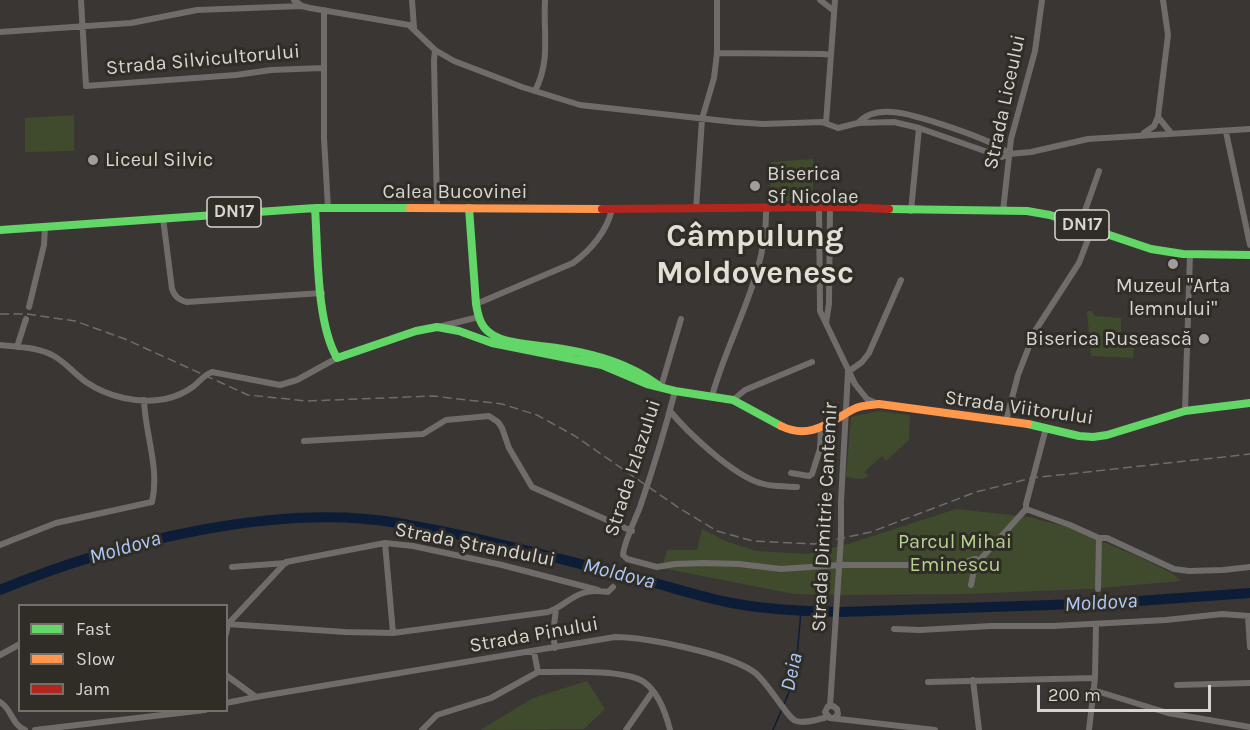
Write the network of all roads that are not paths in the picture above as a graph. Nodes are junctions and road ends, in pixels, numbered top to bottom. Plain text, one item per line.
1 (81, 0) edge
2 (294, 0) edge
3 (412, 0) edge
4 (545, 0) edge
5 (717, 0) edge
6 (820, 0) edge
7 (835, 0) edge
8 (1042, 0) edge
9 (1163, 0) edge
10 (302, 6) junction
11 (324, 10) junction
12 (834, 12) junction
13 (82, 26) junction
14 (414, 28) junction
15 (0, 32) edge
16 (435, 50) junction
17 (717, 53) junction
18 (831, 55) junction
19 (323, 68) junction
20 (535, 91) junction
21 (1158, 117) junction
22 (702, 119) junction
23 (826, 123) junction
24 (858, 123) junction
25 (919, 128) junction
26 (1250, 129) edge
27 (1226, 132) junction
28 (1171, 133) junction
29 (1141, 135) junction
30 (1009, 154) junction
31 (1098, 171) dead end
32 (819, 207) junction
33 (830, 207) junction
34 (315, 208) junction
35 (328, 208) junction
36 (437, 208) junction
37 (469, 208) junction
38 (766, 208) junction
39 (612, 209) junction
40 (696, 209) junction
41 (911, 211) junction
42 (1003, 211) junction
43 (163, 217) junction
44 (1080, 225) junction
45 (45, 227) junction
46 (1092, 229) junction
47 (0, 230) edge
48 (1250, 245) edge
49 (1190, 254) junction
50 (1250, 255) edge
51 (901, 280) dead end
52 (322, 293) junction
53 (476, 304) junction
54 (28, 307) dead end
55 (479, 317) junction
56 (26, 318) dead end
57 (681, 319) dead end
58 (826, 324) junction
59 (437, 327) junction
60 (0, 345) edge
61 (17, 347) junction
62 (337, 358) junction
63 (812, 362) dead end
64 (848, 372) junction
65 (661, 387) junction
66 (675, 391) junction
67 (712, 396) junction
68 (144, 400) junction
69 (733, 400) junction
70 (1250, 403) edge
71 (879, 404) junction
72 (670, 411) junction
73 (1185, 411) junction
74 (846, 414) junction
75 (1006, 421) junction
76 (1046, 428) junction
77 (821, 429) junction
78 (304, 441) dead end
79 (791, 473) dead end
80 (797, 486) dead end
81 (1026, 509) junction
82 (632, 531) junction
83 (1099, 538) junction
84 (386, 543) junction
85 (0, 545) edge
86 (286, 562) junction
87 (978, 562) junction
88 (965, 564) junction
89 (840, 565) junction
90 (232, 567) dead end
91 (1250, 567) edge
92 (974, 570) junction
93 (971, 585) dead end
94 (613, 587) dead end
95 (1098, 589) dead end
96 (598, 590) junction
97 (555, 609) junction
98 (1249, 616) edge
99 (228, 623) edge
100 (228, 624) edge
101 (1096, 624) junction
102 (894, 629) dead end
103 (393, 633) junction
104 (18, 645) edge
105 (1250, 647) edge
106 (555, 648) junction
107 (534, 652) junction
108 (0, 655) edge
109 (538, 672) junction
110 (228, 676) edge
111 (1095, 678) junction
112 (973, 680) junction
113 (928, 682) dead end
114 (1250, 682) edge
115 (1177, 686) dead end
116 (1093, 690) junction
117 (653, 691) junction
118 (256, 697) junction
119 (0, 702) edge
120 (228, 703) edge
121 (831, 704) junction
122 (197, 712) edge
123 (831, 717) junction
124 (1250, 728) edge
125 (25, 730) edge
126 (35, 730) edge
127 (422, 730) edge
128 (626, 730) edge
129 (670, 730) edge
130 (934, 730) edge
131 (979, 730) edge
132 (1089, 730) edge

1 - 13 street
2 - 10 street
3 - 14 street
4 - 20 street
5 - 17 street
6 - 12 street
7 - 12 street
8 - 30 street, Strada Liceului
9 - 21 street
10 - 11 street
10 - 13 street
11 - 14 street
11 - 19 street
12 - 18 street
13 - 15 street
13 - 19 street, Strada Silvicultorului
14 - 16 street
16 - 20 street
16 - 36 street
17 - 18 street
17 - 22 street
18 - 23 street
19 - 35 street
20 - 22 street
21 - 28 street
21 - 29 street
22 - 23 street
22 - 40 street
23 - 24 street
24 - 25 street
24 - 30 street
25 - 30 street
25 - 41 street
26 - 27 street
27 - 28 street
27 - 48 street
28 - 29 street
29 - 30 street
30 - 42 street, Strada Liceului
31 - 44 street
32 - 33 main road, Calea Bucovinei / DN17
32 - 38 main road, Calea Bucovinei / DN17
32 - 58 street, Strada Dimitrie Cantemir
33 - 41 main road, Calea Bucovinei / DN17
33 - 58 street
34 - 35 main road, Calea Bucovinei / DN17
34 - 43 main road, Calea Bucovinei / DN17
34 - 52 main road
35 - 36 main road, Calea Bucovinei / DN17
36 - 37 main road, Calea Bucovinei / DN17
37 - 39 main road, Calea Bucovinei / DN17
37 - 53 main road
38 - 40 main road, Calea Bucovinei / DN17
38 - 67 street
39 - 40 main road, Calea Bucovinei / DN17
39 - 53 street
41 - 42 main road, DN17
42 - 44 main road, DN17
43 - 45 main road, Calea Bucovinei / DN17
43 - 52 street
44 - 46 main road, DN17
45 - 47 main road, Calea Bucovinei / DN17
45 - 54 street
46 - 49 main road, DN17
46 - 75 street
49 - 50 main road, DN17
49 - 73 street
51 - 64 street
52 - 62 main road
53 - 55 main road
55 - 59 street
55 - 65 main road
56 - 61 street
57 - 65 street
58 - 64 street, Strada Dimitrie Cantemir
59 - 62 main road
59 - 65 main road
60 - 61 street
61 - 68 street
62 - 68 street
63 - 69 street
64 - 71 street, Strada Dimitrie Cantemir
64 - 74 street, Strada Dimitrie Cantemir
65 - 66 main road
66 - 67 main road
66 - 72 street, Strada Izlazului
67 - 69 main road
68 - 85 street
69 - 77 main road
70 - 73 main road, Strada Viitorului
71 - 74 main road, Strada Viitorului
71 - 75 main road, Strada Viitorului
72 - 80 street
72 - 82 street, Strada Izlazului
73 - 76 main road, Strada Viitorului
74 - 77 main road, Strada Viitorului
74 - 89 street, Strada Dimitrie Cantemir
75 - 76 main road, Strada Viitorului
76 - 81 street
77 - 79 street
78 - 82 street
81 - 83 street
81 - 87 street
82 - 89 street, Strada Izlazului
83 - 91 street
83 - 95 street
84 - 86 street, Strada Ștrandului
84 - 96 street, Strada Ștrandului
84 - 103 street
86 - 90 street, Strada Ștrandului
86 - 99 street
87 - 88 street
87 - 92 street
88 - 89 street
88 - 92 street
89 - 121 street, Strada Dimitrie Cantemir
92 - 93 street
94 - 96 street
96 - 97 street
97 - 103 street
97 - 106 street
98 - 101 street
98 - 105 street
100 - 103 street
101 - 102 street
101 - 111 street
104 - 108 street
106 - 107 street, Strada Pinului
106 - 123 street, Strada Pinului
107 - 109 street
107 - 118 street, Strada Pinului
109 - 117 street
109 - 127 street
110 - 118 street
111 - 112 street
111 - 116 street
112 - 113 street
112 - 131 street
114 - 115 street
116 - 124 street
116 - 132 street
117 - 128 street
117 - 129 street
118 - 120 street, Strada Pinului
119 - 125 street
121 - 123 street
121 - 123 street
122 - 126 street
123 - 130 street, Strada Pinului

